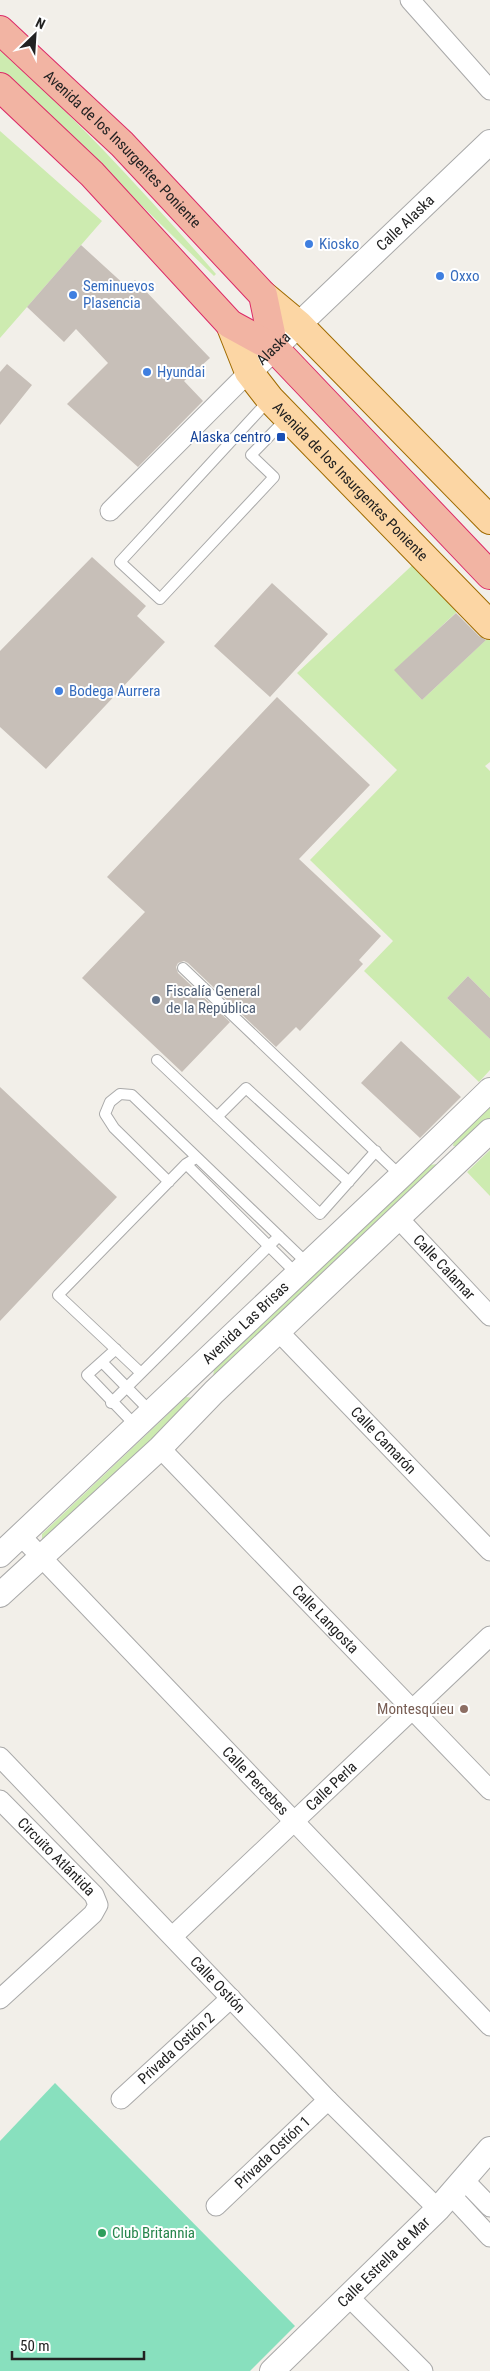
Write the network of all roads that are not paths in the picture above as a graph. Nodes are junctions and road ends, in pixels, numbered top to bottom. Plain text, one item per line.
1 (410, 0) edge
2 (0, 24) edge
3 (0, 30) edge
4 (47, 72) junction
5 (0, 87) edge
6 (490, 90) edge
7 (0, 100) edge
8 (30, 113) junction
9 (490, 142) edge
10 (263, 295) junction
11 (230, 324) junction
12 (298, 325) junction
13 (274, 348) junction
14 (249, 372) junction
15 (279, 408) junction
16 (110, 511) dead end
17 (490, 520) edge
18 (490, 575) edge
19 (490, 625) edge
20 (183, 968) dead end
21 (157, 1060) dead end
22 (490, 1090) edge
23 (217, 1117) junction
24 (490, 1132) edge
25 (376, 1150) junction
26 (196, 1158) junction
27 (186, 1164) junction
28 (401, 1176) junction
29 (169, 1182) junction
30 (223, 1182) junction
31 (349, 1182) junction
32 (213, 1191) junction
33 (252, 1209) junction
34 (243, 1218) junction
35 (399, 1219) junction
36 (279, 1236) junction
37 (269, 1246) junction
38 (303, 1269) junction
39 (490, 1316) edge
40 (278, 1331) junction
41 (116, 1349) junction
42 (102, 1362) junction
43 (195, 1371) junction
44 (141, 1373) junction
45 (126, 1387) junction
46 (214, 1392) junction
47 (111, 1403) junction
48 (144, 1419) junction
49 (160, 1448) junction
50 (20, 1536) junction
51 (490, 1551) edge
52 (0, 1555) edge
53 (41, 1558) junction
54 (0, 1595) edge
55 (490, 1636) edge
56 (414, 1711) junction
57 (0, 1756) edge
58 (490, 1790) edge
59 (0, 1800) edge
60 (295, 1823) junction
61 (173, 1936) junction
62 (0, 1998) edge
63 (231, 1998) junction
64 (490, 2026) edge
65 (121, 2099) dead end
66 (328, 2100) junction
67 (490, 2149) edge
68 (451, 2195) junction
69 (216, 2206) dead end
70 (490, 2207) edge
71 (490, 2237) edge
72 (349, 2297) junction
73 (272, 2371) edge
74 (423, 2371) edge

1 - 6 street
2 - 4 highway
3 - 4 highway, Avenida de los Insurgentes Poniente
4 - 10 highway, Avenida de los Insurgentes Poniente
5 - 8 highway, Avenida de los Insurgentes Poniente
7 - 8 highway
8 - 11 highway, Avenida de los Insurgentes Poniente
9 - 12 street, Calle Alaska
10 - 12 main road, Avenida de los Insurgentes Poniente
10 - 13 highway
11 - 13 highway, Avenida de los Insurgentes Poniente
11 - 14 main road, Avenida de los Insurgentes Poniente
12 - 13 street, Alaska
12 - 17 main road, Avenida de los Insurgentes Poniente
13 - 14 street, Alaska
13 - 18 highway, Avenida de los Insurgentes Poniente
14 - 15 main road, Avenida de los Insurgentes Poniente
14 - 16 street
15 - 15 lane
15 - 19 main road, Avenida de los Insurgentes Poniente
20 - 25 lane
21 - 23 lane
22 - 28 street, Avenida Las Brisas
23 - 31 lane
23 - 31 lane
24 - 35 street, Avenida Las Brisas
25 - 28 lane
25 - 31 lane
26 - 27 lane
26 - 29 lane
26 - 30 lane
27 - 29 lane
27 - 32 lane
28 - 38 street, Avenida Las Brisas
29 - 41 lane
30 - 32 lane
30 - 33 lane
32 - 34 lane
33 - 34 lane
33 - 36 lane
34 - 37 lane
35 - 39 street, Calle Calamar
35 - 40 street, Avenida Las Brisas
36 - 37 lane
36 - 38 lane
37 - 38 lane
37 - 44 lane
38 - 43 street, Avenida Las Brisas
40 - 46 street, Avenida Las Brisas
40 - 51 street, Calle Camarón
41 - 42 lane
41 - 44 lane
42 - 45 lane
42 - 47 lane
43 - 46 street
43 - 48 street, Avenida Las Brisas
44 - 45 lane
45 - 47 lane
45 - 48 lane
46 - 49 street, Avenida Las Brisas
47 - 48 lane
48 - 50 street, Avenida Las Brisas
49 - 53 street, Avenida Las Brisas
49 - 56 street, Calle Langosta
50 - 52 street, Avenida Las Brisas
50 - 53 street, Calle Percebes
53 - 54 street, Avenida Las Brisas
53 - 60 street, Calle Percebes
55 - 56 street, Calle Perla
56 - 58 street, Calle Langosta
56 - 60 street, Calle Perla
57 - 61 street, Calle Ostión
59 - 62 street, Circuito Atlántida
60 - 61 street, Calle Perla
60 - 64 street, Calle Percebes
61 - 63 street, Calle Ostión
63 - 65 street, Privada Ostión 2
63 - 66 street, Calle Ostión
66 - 68 street, Calle Ostión
66 - 69 street, Privada Ostión 1
67 - 68 street, Calle Estrella de Mar
68 - 70 street
68 - 71 street
68 - 72 street, Calle Estrella de Mar
72 - 73 street, Calle Estrella de Mar
72 - 74 street

